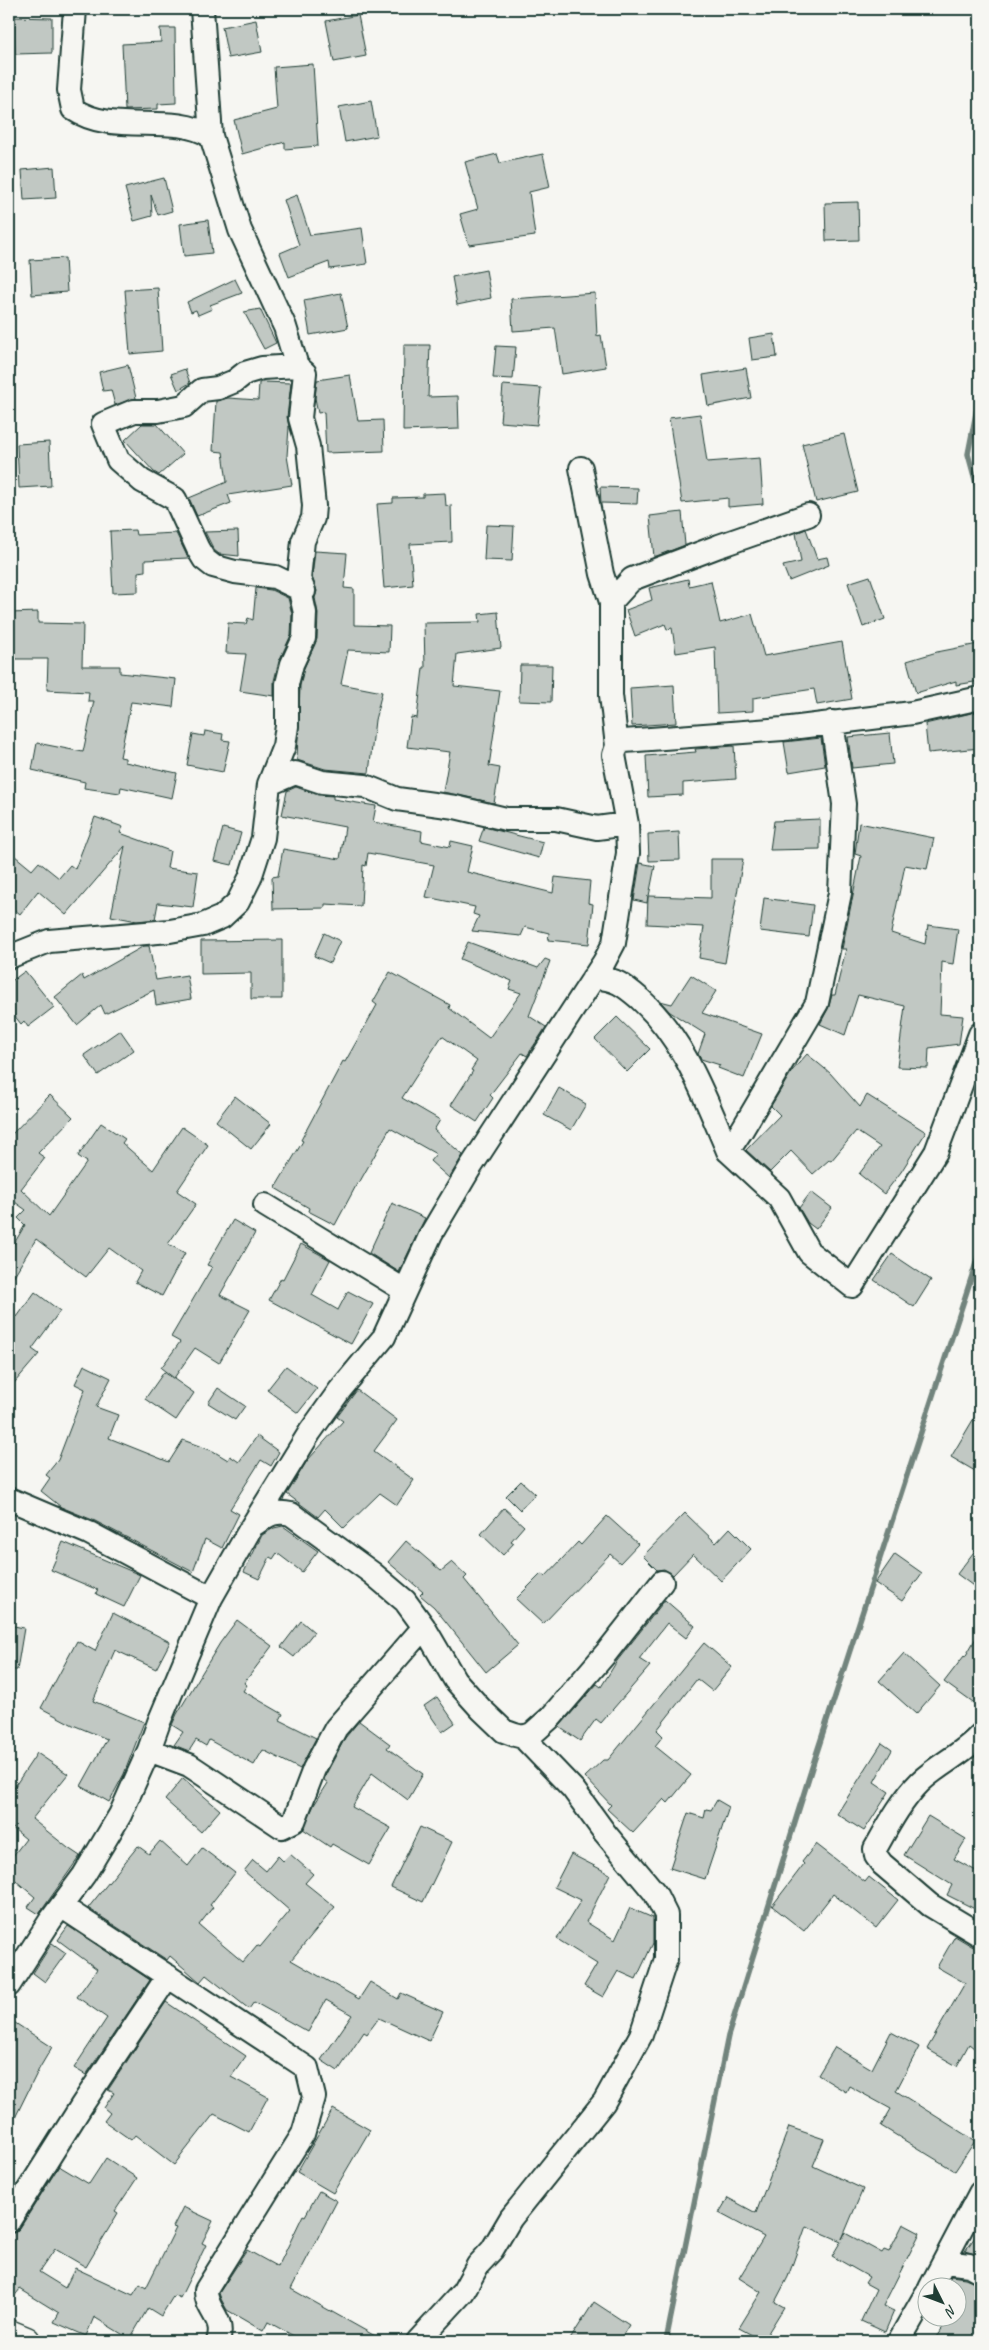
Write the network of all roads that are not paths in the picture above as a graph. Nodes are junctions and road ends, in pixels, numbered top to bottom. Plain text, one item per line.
1 (75, 9) edge
2 (202, 9) edge
3 (211, 136) junction
4 (297, 366) junction
5 (581, 468) dead end
6 (808, 516) dead end
7 (304, 591) junction
8 (611, 602) junction
9 (980, 698) edge
10 (832, 722) junction
11 (617, 746) junction
12 (269, 784) junction
13 (627, 824) junction
14 (13, 948) edge
15 (593, 978) junction
16 (980, 1034) edge
17 (728, 1150) junction
18 (265, 1205) dead end
19 (404, 1290) junction
20 (9, 1499) edge
21 (252, 1526) junction
22 (662, 1582) dead end
23 (211, 1598) junction
24 (424, 1627) junction
25 (980, 1735) edge
26 (523, 1737) junction
27 (150, 1750) junction
28 (61, 1906) junction
29 (980, 1935) edge
30 (168, 1976) junction
31 (9, 1985) edge
32 (980, 2193) edge
33 (9, 2221) edge
34 (945, 2262) junction
35 (980, 2271) edge
36 (936, 2278) edge
37 (916, 2311) edge
38 (9, 2334) edge
39 (26, 2341) edge
40 (218, 2341) edge
41 (418, 2341) edge
42 (899, 2341) edge

1 - 3 street
2 - 3 street
3 - 4 street
4 - 7 street
4 - 7 street
5 - 8 street
6 - 8 street
7 - 12 street
8 - 11 street
9 - 10 street
10 - 11 street
10 - 17 street
11 - 13 street
12 - 13 street
12 - 14 street
13 - 15 street
15 - 17 street
15 - 19 street
16 - 17 street
18 - 19 street
19 - 21 street
20 - 23 street
21 - 23 street
21 - 24 street
22 - 26 street
23 - 27 street
24 - 26 street
24 - 27 street
25 - 29 street
26 - 41 street
27 - 28 street
28 - 30 street
28 - 31 street
30 - 33 street
30 - 40 street
32 - 34 street
34 - 35 street
34 - 36 street
37 - 42 street
38 - 39 main road

